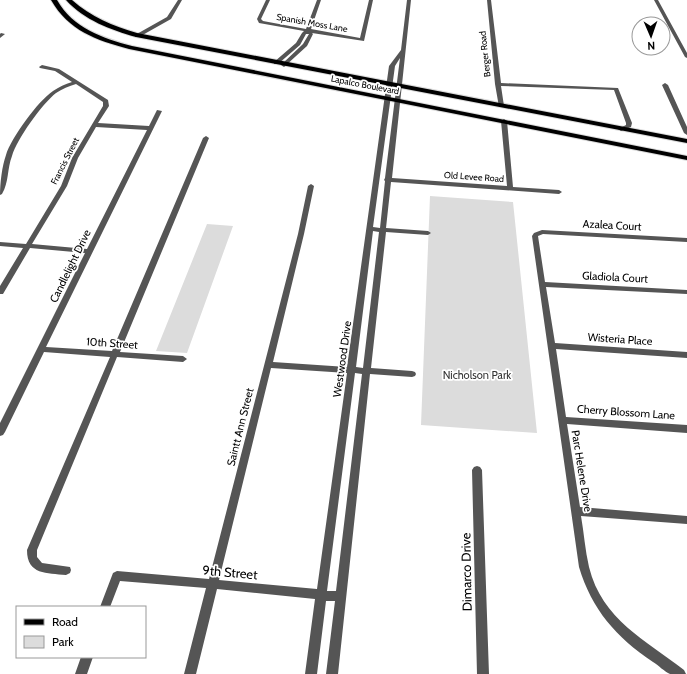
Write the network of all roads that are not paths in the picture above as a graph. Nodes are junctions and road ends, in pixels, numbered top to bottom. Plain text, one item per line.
1 (54, 0) edge
2 (69, 0) edge
3 (180, 0) edge
4 (268, 0) edge
5 (319, 0) edge
6 (371, 0) edge
7 (409, 0) edge
8 (489, 0) edge
9 (656, 0) edge
10 (79, 27) junction
11 (100, 27) junction
12 (308, 31) junction
13 (124, 32) junction
14 (137, 36) junction
15 (102, 38) junction
16 (402, 50) junction
17 (687, 57) edge
18 (280, 64) junction
19 (42, 66) dead end
20 (312, 70) junction
21 (261, 74) junction
22 (293, 80) junction
23 (77, 82) junction
24 (498, 84) junction
25 (665, 85) dead end
26 (394, 86) junction
27 (462, 98) junction
28 (387, 99) junction
29 (397, 101) junction
30 (500, 106) junction
31 (439, 109) junction
32 (159, 111) dead end
33 (504, 121) junction
34 (96, 124) junction
35 (150, 128) junction
36 (621, 129) junction
37 (634, 132) junction
38 (687, 133) edge
39 (206, 138) dead end
40 (687, 142) edge
41 (617, 144) junction
42 (674, 155) junction
43 (687, 158) edge
44 (387, 180) junction
45 (311, 186) dead end
46 (510, 189) junction
47 (560, 192) dead end
48 (0, 193) edge
49 (371, 229) junction
50 (383, 230) junction
51 (428, 233) dead end
52 (536, 234) joint
53 (687, 240) edge
54 (0, 244) edge
55 (27, 247) junction
56 (90, 251) junction
57 (542, 284) junction
58 (0, 292) edge
59 (687, 292) edge
60 (552, 346) junction
61 (41, 349) junction
62 (116, 354) junction
63 (687, 354) edge
64 (182, 359) dead end
65 (269, 364) junction
66 (352, 371) junction
67 (367, 372) junction
68 (412, 374) dead end
69 (563, 420) junction
70 (687, 429) edge
71 (0, 432) edge
72 (477, 470) dead end
73 (576, 511) junction
74 (687, 520) edge
75 (66, 570) dead end
76 (212, 584) junction
77 (322, 595) junction
78 (340, 597) junction
79 (105, 606) edge
80 (87, 658) edge
81 (81, 674) edge
82 (190, 674) edge
83 (311, 674) edge
84 (332, 674) edge
85 (483, 674) edge
86 (680, 674) edge

1 - 10 main road, Lapalco Boulevard
2 - 11 main road, Lapalco Boulevard
3 - 14 street
4 - 12 street, Spanish Moss Lane
5 - 12 street
6 - 12 street, Spanish Moss Lane
7 - 16 street, Westwood Drive
8 - 24 street, Berger Road
9 - 17 street
10 - 11 main road
10 - 15 main road, Lapalco Boulevard
11 - 13 main road, Lapalco Boulevard
12 - 18 street
13 - 14 main road, Lapalco Boulevard
13 - 15 main road
14 - 18 main road, Lapalco Boulevard
15 - 21 main road, Lapalco Boulevard
16 - 26 street, Westwood Drive
16 - 26 street, Westwood Drive
18 - 20 main road, Lapalco Boulevard
18 - 21 main road
19 - 23 street, Francis Street
20 - 22 main road
20 - 26 main road, Lapalco Boulevard
21 - 22 main road, Lapalco Boulevard
22 - 28 main road, Lapalco Boulevard
23 - 34 street, Francis Street
23 - 48 street
24 - 30 street, Berger Road
24 - 36 street
25 - 38 street
26 - 27 main road, Lapalco Boulevard
26 - 28 street, Westwood Drive
26 - 29 street, Westwood Drive
27 - 30 main road, Lapalco Boulevard
27 - 31 main road
28 - 29 main road, Lapalco Boulevard
28 - 49 street, Westwood Drive
29 - 31 main road, Lapalco Boulevard
29 - 44 street, Westwood Drive
30 - 36 main road, Lapalco Boulevard
31 - 33 main road, Lapalco Boulevard
32 - 35 street, Candlelight Drive
33 - 41 main road, Lapalco Boulevard
33 - 46 street
34 - 35 street
34 - 55 street, Francis Street
35 - 56 street, Candlelight Drive
36 - 37 main road, Lapalco Boulevard
37 - 40 main road, Lapalco Boulevard
37 - 41 main road
39 - 62 street
40 - 42 main road
41 - 42 main road, Lapalco Boulevard
42 - 43 main road, Lapalco Boulevard
44 - 46 street, Old Levee Road
44 - 50 street, Westwood Drive
45 - 65 street, Saintt Ann Street
46 - 47 street, Old Levee Road
49 - 50 street
49 - 66 street, Westwood Drive
50 - 51 street
50 - 67 street, Westwood Drive
52 - 53 street, Azalea Court
52 - 57 street, Parc Helene Drive
54 - 55 street
55 - 56 street
55 - 58 street, Francis Street
56 - 61 street, Candlelight Drive
57 - 59 street, Gladiola Court
57 - 60 street, Parc Helene Drive
60 - 63 street, Wisteria Place
60 - 69 street, Parc Helene Drive
61 - 62 street, 10th Street
61 - 71 street, Candlelight Drive
62 - 64 street, 10th Street
62 - 75 street
65 - 66 street
65 - 76 street, Saintt Ann Street
66 - 67 street
66 - 77 street, Westwood Drive
67 - 68 street
67 - 78 street, Westwood Drive
69 - 70 street, Cherry Blossom Lane
69 - 73 street, Parc Helene Drive
72 - 85 street, Dimarco Drive
73 - 74 street
73 - 86 street, Parc Helene Drive
76 - 77 street, 9th Street
76 - 79 street, 9th Street
76 - 82 street, Saintt Ann Street
77 - 78 street, 9th Street
77 - 83 street, Westwood Drive
78 - 84 street, Westwood Drive
80 - 81 street

